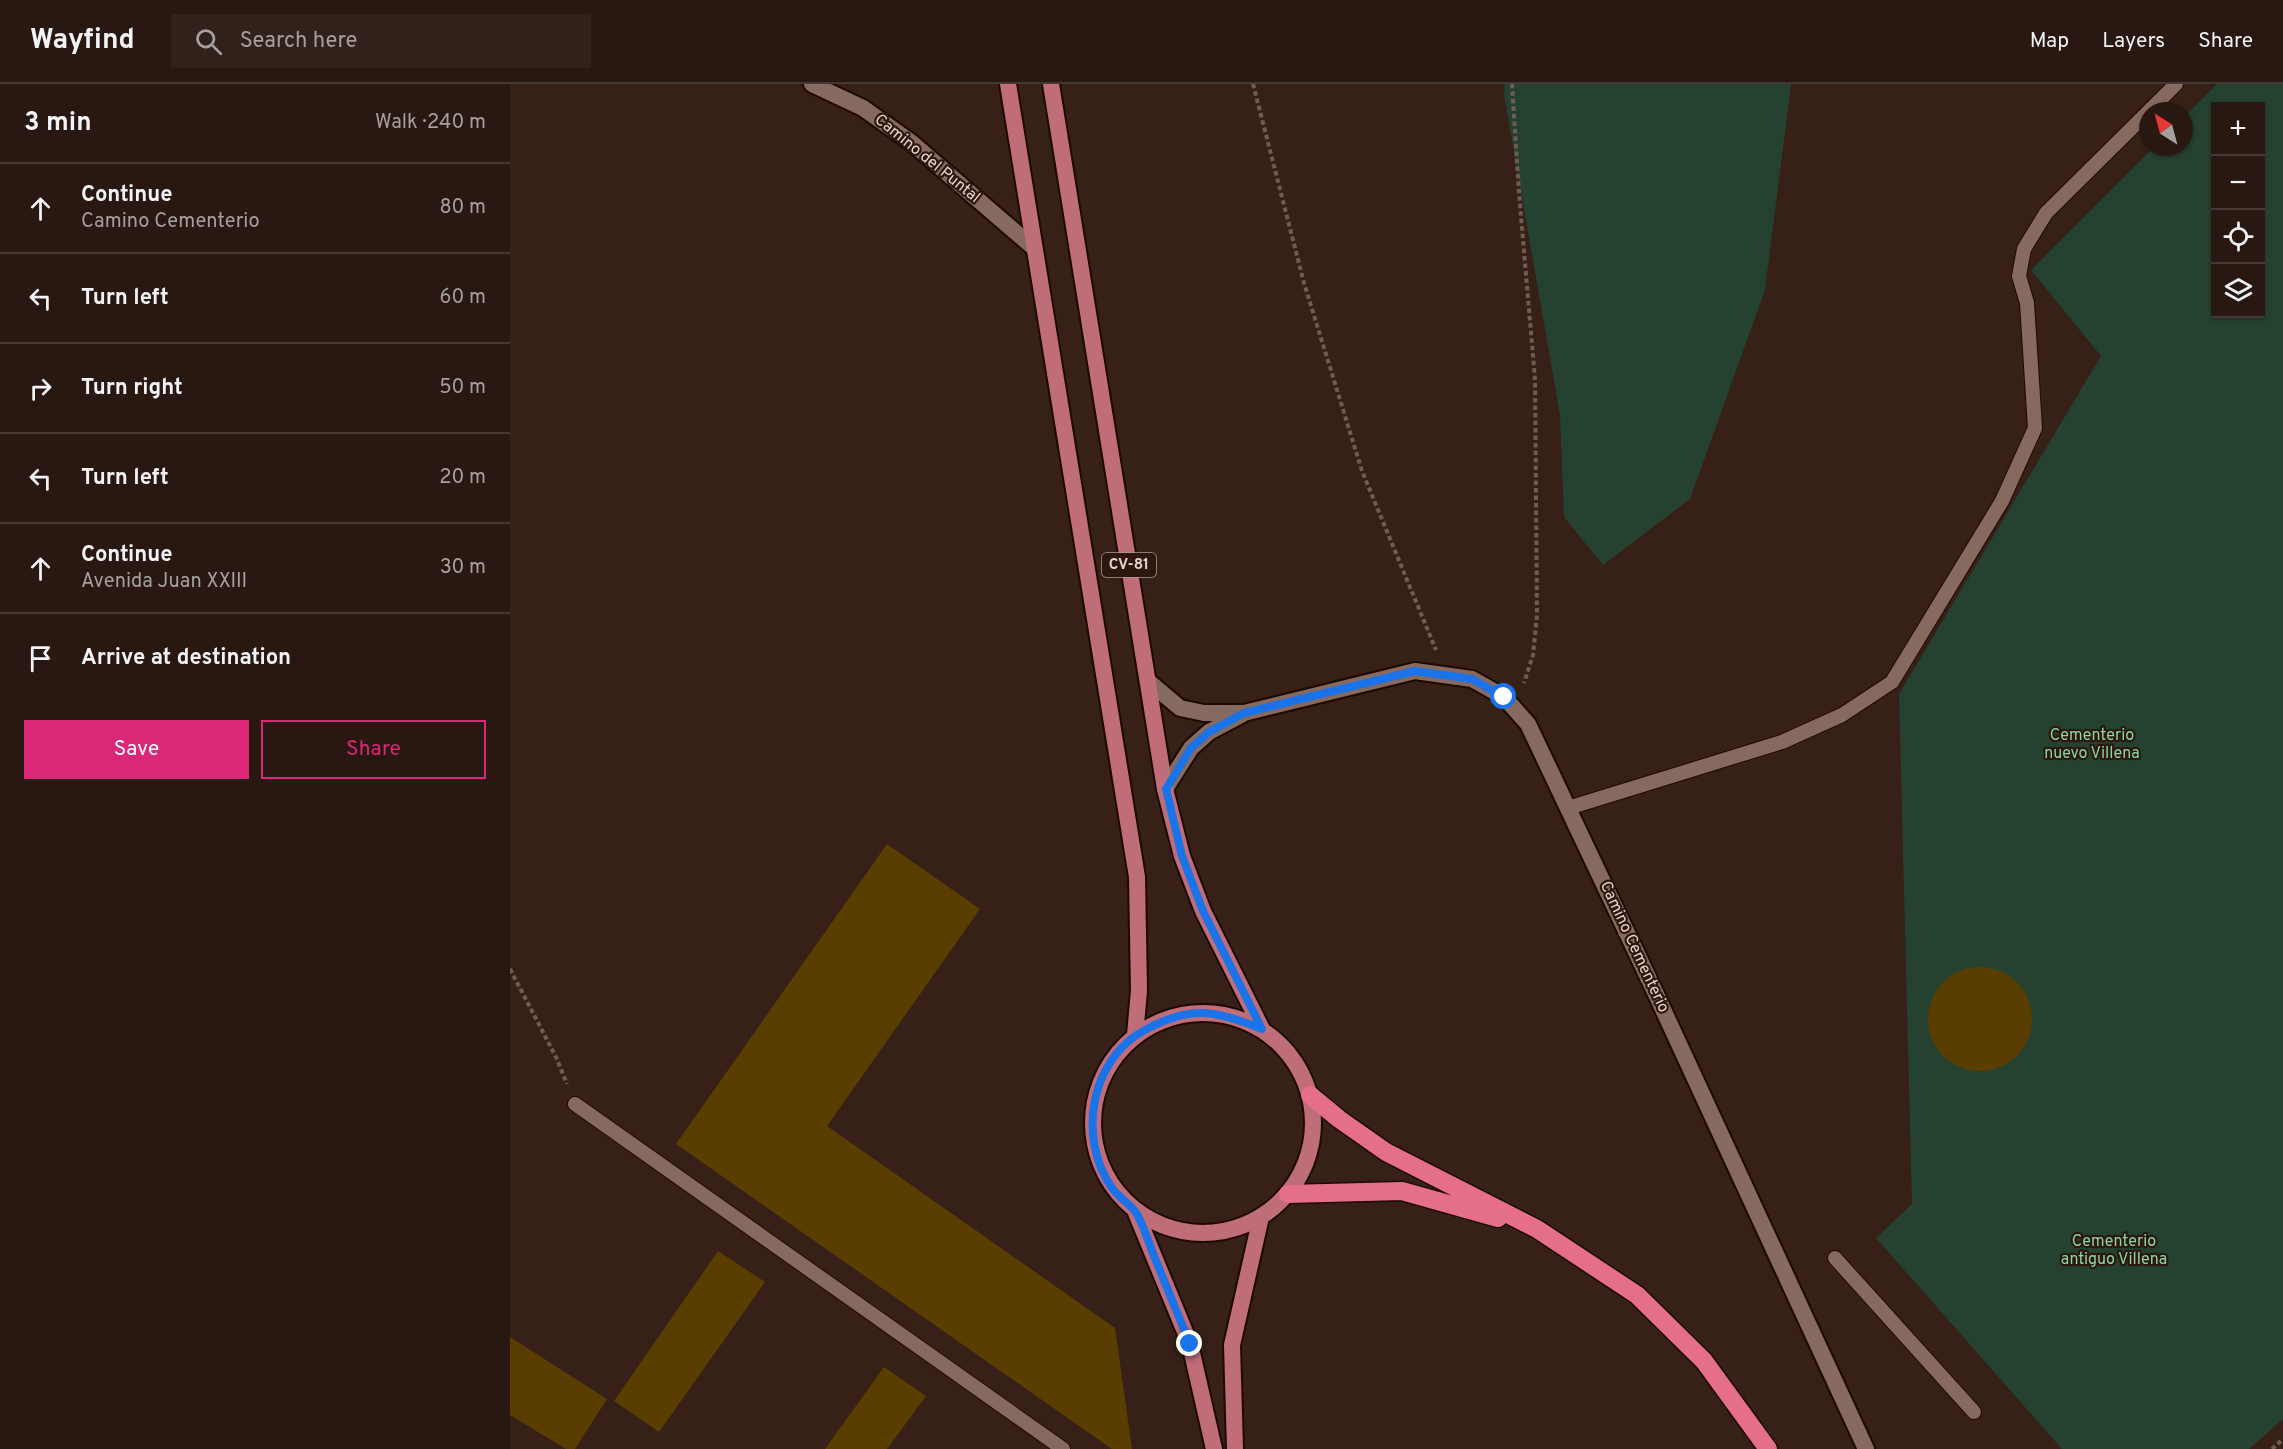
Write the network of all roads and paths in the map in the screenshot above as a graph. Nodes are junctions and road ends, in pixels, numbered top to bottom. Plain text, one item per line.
1 (812, 84) edge
2 (1008, 84) edge
3 (1051, 84) edge
4 (1253, 84) edge
5 (1512, 84) edge
6 (2176, 84) edge
7 (2159, 102) edge
8 (2139, 122) edge
9 (1034, 248) junction
10 (1447, 676) junction
11 (1148, 681) junction
12 (1515, 710) junction
13 (1244, 713) junction
14 (1166, 789) junction
15 (1568, 808) junction
16 (510, 969) edge
17 (1262, 1029) junction
18 (1136, 1035) junction
19 (1310, 1095) junction
20 (575, 1104) joint
21 (1288, 1194) junction
22 (1136, 1213) junction
23 (1261, 1217) junction
24 (1537, 1229) junction
25 (1835, 1258) dead end
26 (1974, 1412) dead end
27 (2283, 1439) edge
28 (1063, 1449) edge
29 (1214, 1449) edge
30 (1235, 1449) edge
31 (1768, 1449) edge
32 (1866, 1449) edge
33 (2272, 1449) edge

1 - 9 street, Camino del Puntal
2 - 9 main road, CV-81
3 - 11 main road, CV-81
4 - 10 path
5 - 12 path
6 - 7 lane
8 - 15 lane
9 - 18 main road, CV-81
10 - 12 street, Camino Cementerio
10 - 13 street, Camino Cementerio
11 - 13 street, Camino Cementerio
11 - 14 main road, CV-81
12 - 15 street, Camino Cementerio
13 - 14 street, Camino Cementerio
14 - 17 main road, CV-81
15 - 32 street, Camino Cementerio
16 - 20 path
17 - 18 main road, CV-81
17 - 19 main road, CV-81
18 - 22 main road, CV-81
19 - 21 main road, CV-81
19 - 24 highway
20 - 28 lane
21 - 23 main road, CV-81
21 - 24 highway
22 - 23 main road, CV-81
22 - 29 main road, CV-81
23 - 30 main road
24 - 31 highway
25 - 26 lane
27 - 33 path

